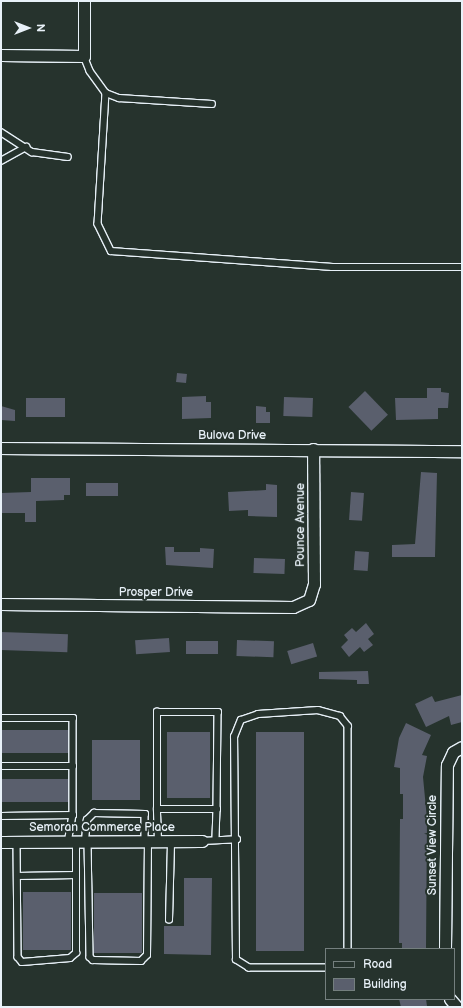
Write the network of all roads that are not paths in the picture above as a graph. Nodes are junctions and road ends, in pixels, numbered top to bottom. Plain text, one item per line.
1 (84, 1) edge
2 (1, 55) edge
3 (84, 56) junction
4 (106, 93) junction
5 (212, 104) dead end
6 (1, 132) edge
7 (26, 147) junction
8 (68, 157) dead end
9 (1, 161) edge
10 (462, 267) edge
11 (1, 448) edge
12 (313, 449) junction
13 (462, 451) edge
14 (309, 600) joint
15 (1, 604) edge
16 (1, 718) edge
17 (462, 747) edge
18 (1, 766) edge
19 (73, 766) junction
20 (157, 809) junction
21 (217, 809) junction
22 (73, 815) junction
23 (1, 816) edge
24 (236, 839) junction
25 (216, 840) junction
26 (150, 841) junction
27 (171, 841) junction
28 (202, 841) joint
29 (1, 842) edge
30 (17, 842) junction
31 (79, 842) junction
32 (76, 875) junction
33 (18, 876) junction
34 (169, 920) dead end
35 (348, 948) edge
36 (446, 948) edge
37 (325, 968) edge

1 - 3 street
2 - 3 street
3 - 4 lane
4 - 5 lane
4 - 10 lane
6 - 7 lane
7 - 8 lane
7 - 9 lane
11 - 12 street, Bulova Drive
12 - 13 street, Bulova Drive
12 - 14 street, Pounce Avenue
14 - 15 street, Prosper Drive
16 - 19 lane
17 - 36 street, Sunset View Circle
18 - 19 lane
19 - 22 lane
20 - 21 lane
20 - 21 lane
20 - 26 lane
21 - 25 lane
22 - 23 lane
22 - 31 lane
24 - 25 lane
24 - 35 lane
24 - 37 lane
25 - 28 lane
26 - 27 street, Semoran Commerce Place
26 - 31 street, Semoran Commerce Place
26 - 31 lane
26 - 31 lane
27 - 28 street, Semoran Commerce Place
27 - 34 lane
29 - 30 street, Semoran Commerce Place
30 - 31 street, Semoran Commerce Place
30 - 33 lane
31 - 32 lane
32 - 33 lane
32 - 33 lane

